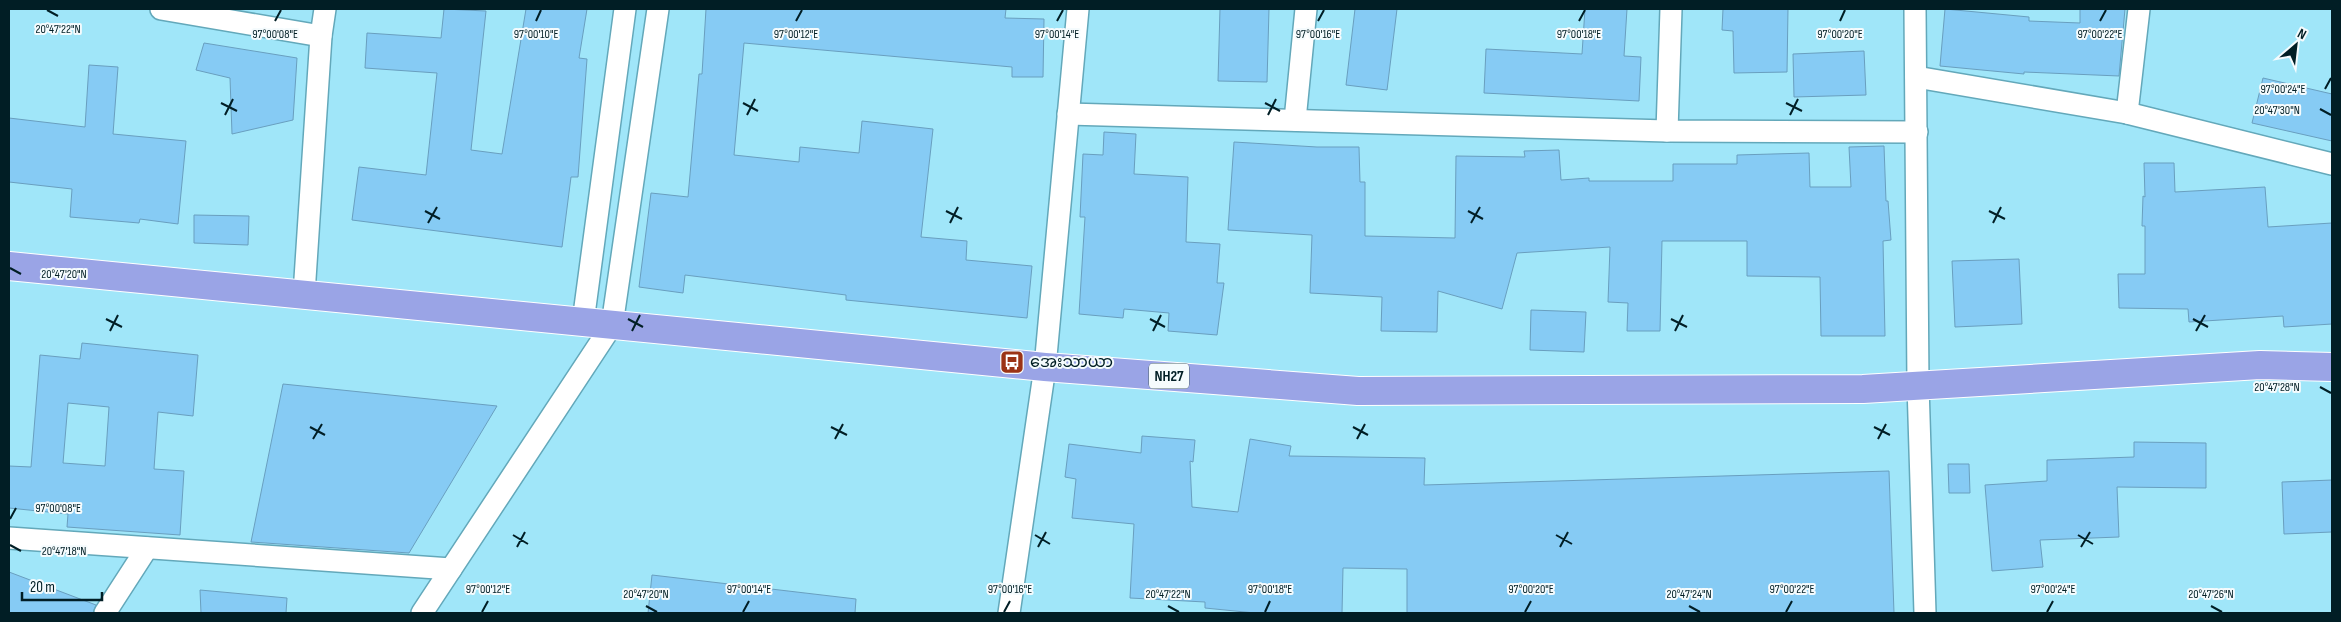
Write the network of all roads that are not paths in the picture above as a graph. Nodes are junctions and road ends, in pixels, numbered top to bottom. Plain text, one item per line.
1 (160, 9) edge
2 (325, 9) edge
3 (625, 9) edge
4 (658, 9) edge
5 (1078, 9) edge
6 (1306, 9) edge
7 (1671, 9) edge
8 (1915, 9) edge
9 (2139, 9) edge
10 (322, 36) junction
11 (1916, 77) junction
12 (2127, 113) junction
13 (1068, 114) junction
14 (1295, 120) junction
15 (1667, 131) junction
16 (1916, 132) junction
17 (2332, 164) edge
18 (9, 266) edge
19 (304, 294) junction
20 (583, 322) junction
21 (612, 325) junction
22 (2332, 366) edge
23 (1045, 367) junction
24 (1918, 385) junction
25 (9, 538) edge
26 (147, 548) junction
27 (451, 569) junction
28 (105, 613) edge
29 (422, 613) edge
30 (1010, 613) edge
31 (1925, 613) edge

1 - 10 street
2 - 10 street
3 - 20 street
4 - 21 street
5 - 13 street
6 - 14 street
7 - 15 street
8 - 11 street
9 - 12 street
10 - 19 street
11 - 12 street
11 - 16 street
12 - 17 street
13 - 14 street
13 - 23 street
14 - 15 street
15 - 16 street
16 - 24 street
18 - 19 highway, NH27
19 - 20 highway, NH27
20 - 21 highway, NH27
21 - 23 highway, NH27
21 - 27 street
22 - 24 highway, NH27
23 - 24 highway, NH27
23 - 30 street
24 - 31 street
25 - 26 street
26 - 27 street
26 - 28 street
27 - 29 street

